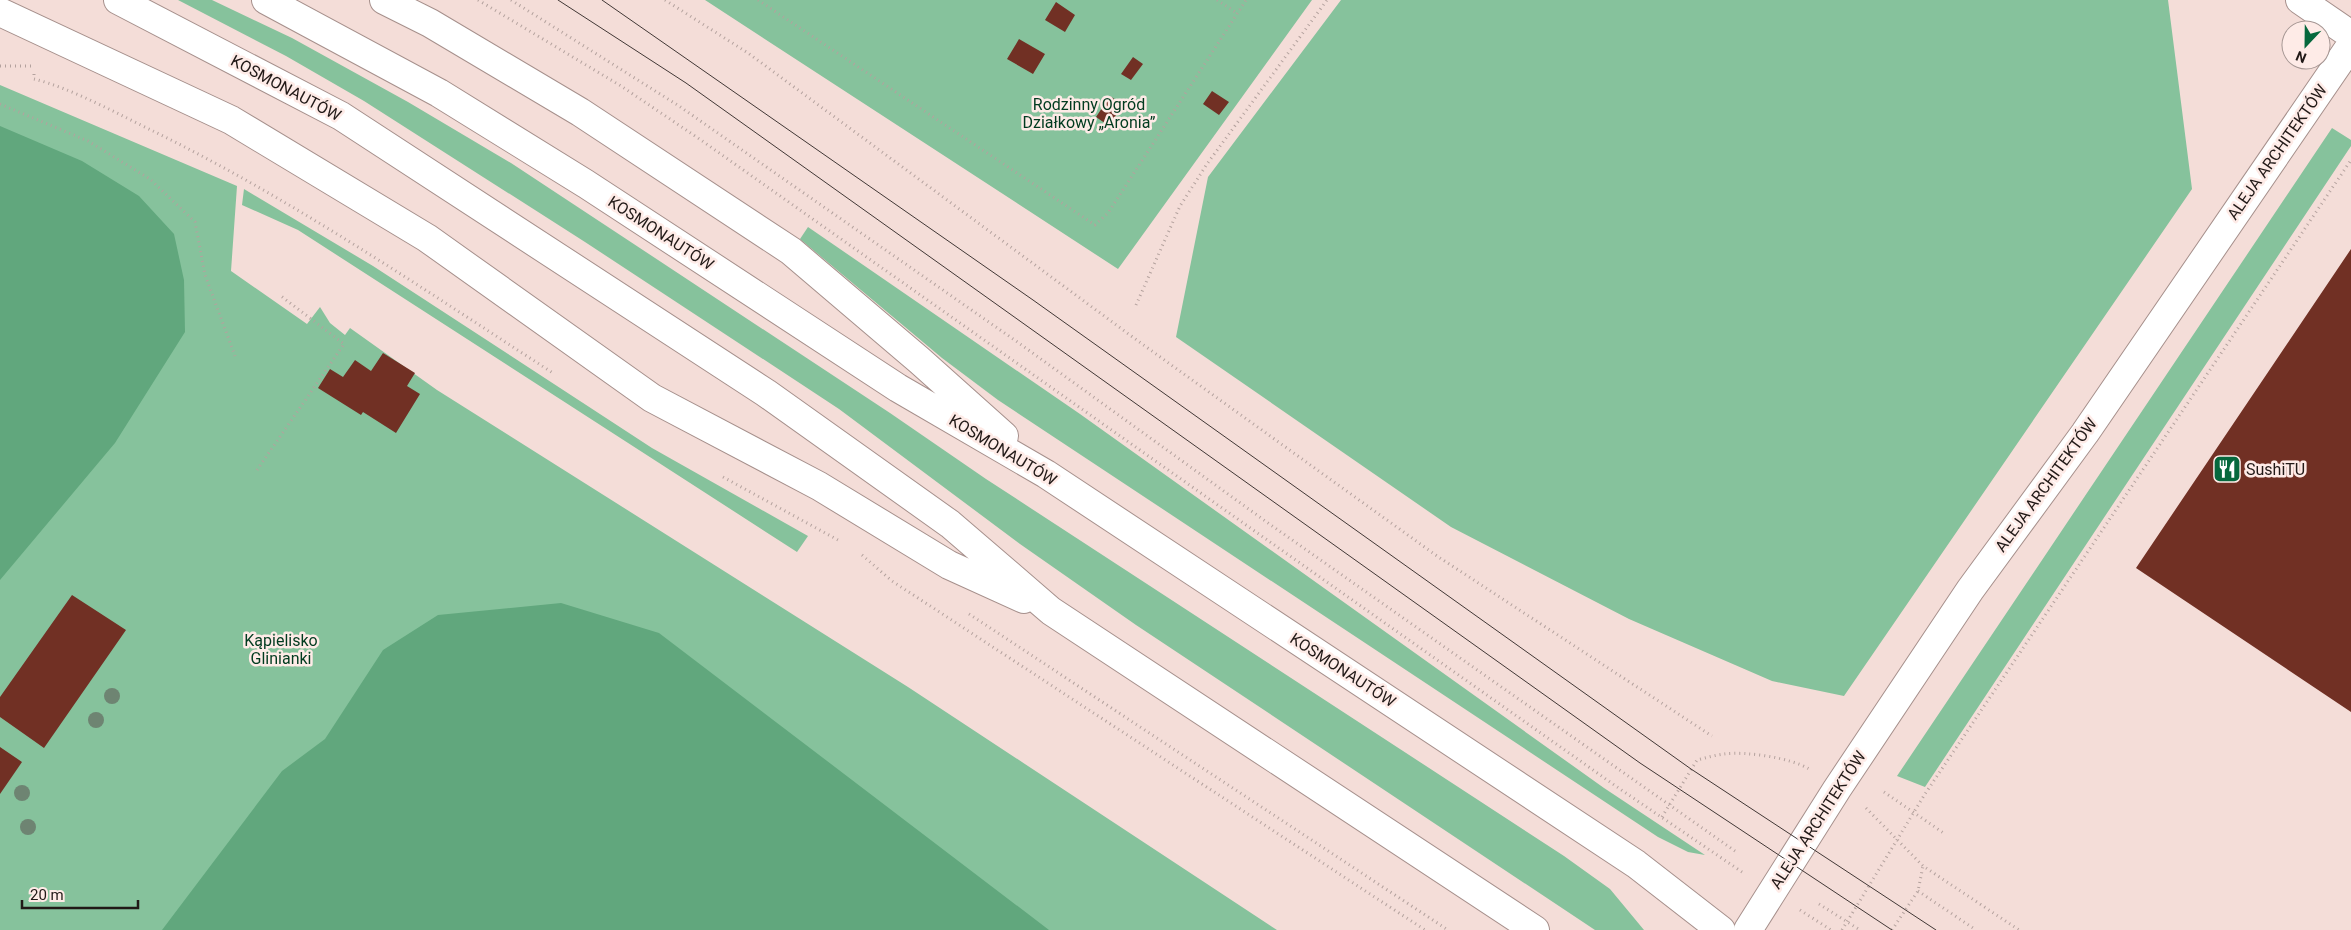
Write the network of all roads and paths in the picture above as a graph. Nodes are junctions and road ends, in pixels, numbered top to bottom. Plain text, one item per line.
1 (118, 0) edge
2 (266, 0) edge
3 (384, 0) edge
4 (478, 0) edge
5 (511, 0) edge
6 (665, 0) edge
7 (758, 0) edge
8 (1217, 0) edge
9 (1246, 0) edge
10 (1327, 0) edge
11 (2300, 0) edge
12 (0, 12) edge
13 (1237, 13) junction
14 (2351, 35) edge
15 (2351, 45) edge
16 (0, 66) edge
17 (21, 66) dead end
18 (34, 74) dead end
19 (0, 104) edge
20 (2351, 160) edge
21 (281, 296) dead end
22 (1136, 305) dead end
23 (235, 356) dead end
24 (556, 374) dead end
25 (256, 470) dead end
26 (1046, 474) junction
27 (722, 477) dead end
28 (824, 533) dead end
29 (858, 552) dead end
30 (962, 610) dead end
31 (1051, 611) junction
32 (1712, 736) dead end
33 (1801, 764) dead end
34 (1884, 792) dead end
35 (1669, 806) junction
36 (1871, 811) dead end
37 (1913, 812) junction
38 (1662, 817) junction
39 (1946, 834) dead end
40 (1898, 840) junction
41 (1735, 852) dead end
42 (1721, 858) dead end
43 (1923, 866) junction
44 (1918, 891) junction
45 (1819, 904) dead end
46 (1847, 922) junction
47 (1425, 930) edge
48 (1448, 930) edge
49 (1536, 930) edge
50 (1721, 930) edge
51 (1748, 930) edge
52 (1842, 930) edge
53 (1860, 930) edge
54 (1892, 930) edge
55 (1976, 930) edge
56 (2019, 930) edge

1 - 31 main road, KOSMONAUTÓW
2 - 26 main road, KOSMONAUTÓW
3 - 26 main road
4 - 38 path
5 - 35 path
6 - 32 path
7 - 13 path
8 - 13 path
9 - 13 path
10 - 22 path
11 - 14 main road
12 - 31 main road
15 - 51 main road, ALEJA ARCHITEKTÓW
16 - 17 path
18 - 24 path
19 - 23 path
20 - 37 path
21 - 25 path
26 - 50 main road, KOSMONAUTÓW
27 - 28 path
29 - 47 path
30 - 48 path
31 - 49 main road, KOSMONAUTÓW
33 - 35 path
34 - 37 path
35 - 38 path
35 - 41 path
36 - 40 path
37 - 39 path
37 - 40 path
38 - 42 path
40 - 43 path
40 - 46 path
43 - 44 path
43 - 56 path
44 - 54 path
44 - 55 path
45 - 46 path
46 - 52 path
46 - 53 path

